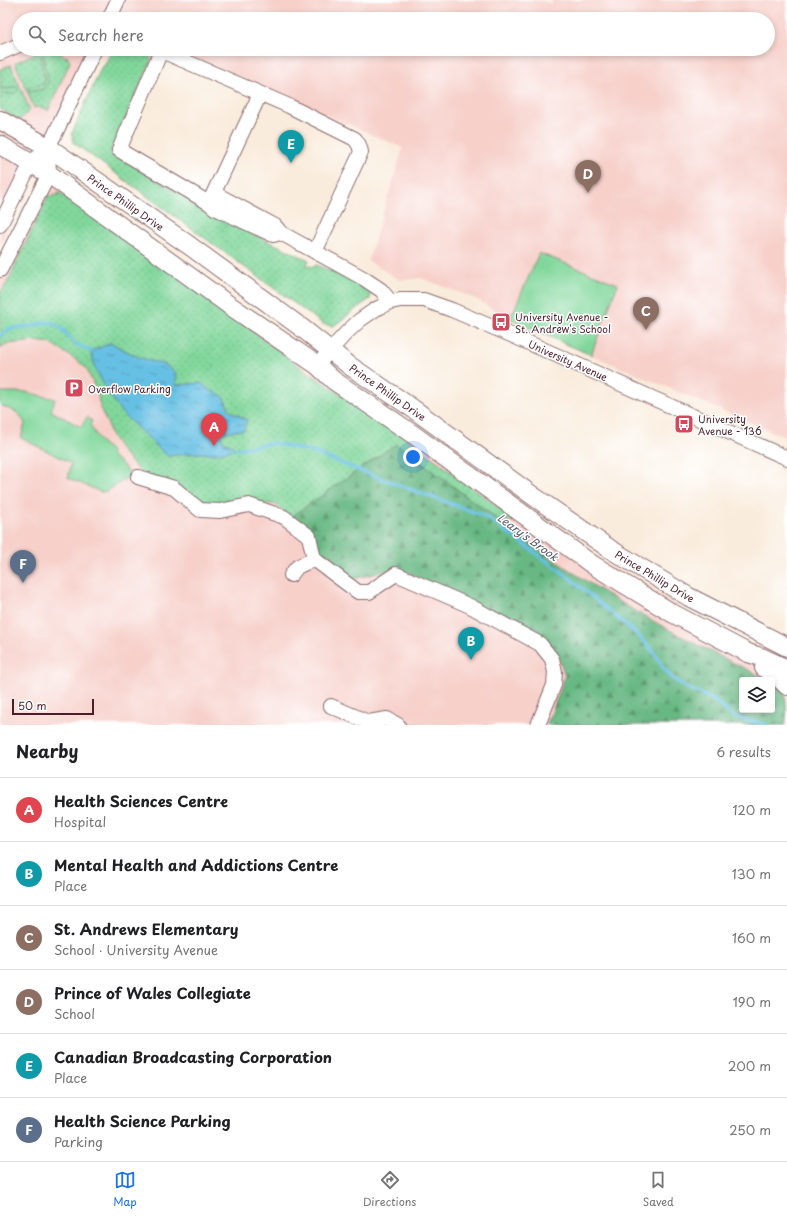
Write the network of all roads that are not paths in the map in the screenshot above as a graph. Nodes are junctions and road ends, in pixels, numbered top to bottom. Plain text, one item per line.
1 (118, 0) edge
2 (112, 12) edge
3 (12, 48) edge
4 (0, 53) edge
5 (88, 56) edge
6 (157, 56) edge
7 (173, 56) edge
8 (260, 94) junction
9 (0, 120) edge
10 (0, 145) edge
11 (48, 147) junction
12 (31, 163) junction
13 (49, 174) junction
14 (212, 198) junction
15 (0, 225) edge
16 (315, 252) junction
17 (0, 270) edge
18 (390, 302) junction
19 (329, 350) junction
20 (317, 365) junction
21 (787, 458) edge
22 (138, 477) dead end
23 (314, 559) junction
24 (291, 575) dead end
25 (787, 647) edge
26 (748, 653) junction
27 (787, 669) edge
28 (787, 686) edge
29 (331, 706) dead end
30 (398, 725) edge
31 (538, 725) edge

1 - 2 street
3 - 4 street
5 - 11 street
6 - 14 street
7 - 8 street
8 - 14 street
8 - 16 street
9 - 11 main road, Prince Phillip Drive
10 - 12 main road, Prince Phillip Drive
11 - 12 street
11 - 13 street
11 - 19 main road, Prince Phillip Drive
12 - 13 main road, Prince Phillip Drive
12 - 15 street
13 - 17 street
13 - 20 main road, Prince Phillip Drive
14 - 16 street
16 - 18 street
18 - 19 street, University Avenue
18 - 21 street, University Avenue
19 - 20 street, University Avenue
19 - 25 main road, Prince Phillip Drive
20 - 26 main road, Prince Phillip Drive
22 - 23 street
23 - 24 street
23 - 31 street
26 - 27 main road, Prince Phillip Drive
26 - 28 main road
29 - 30 street

